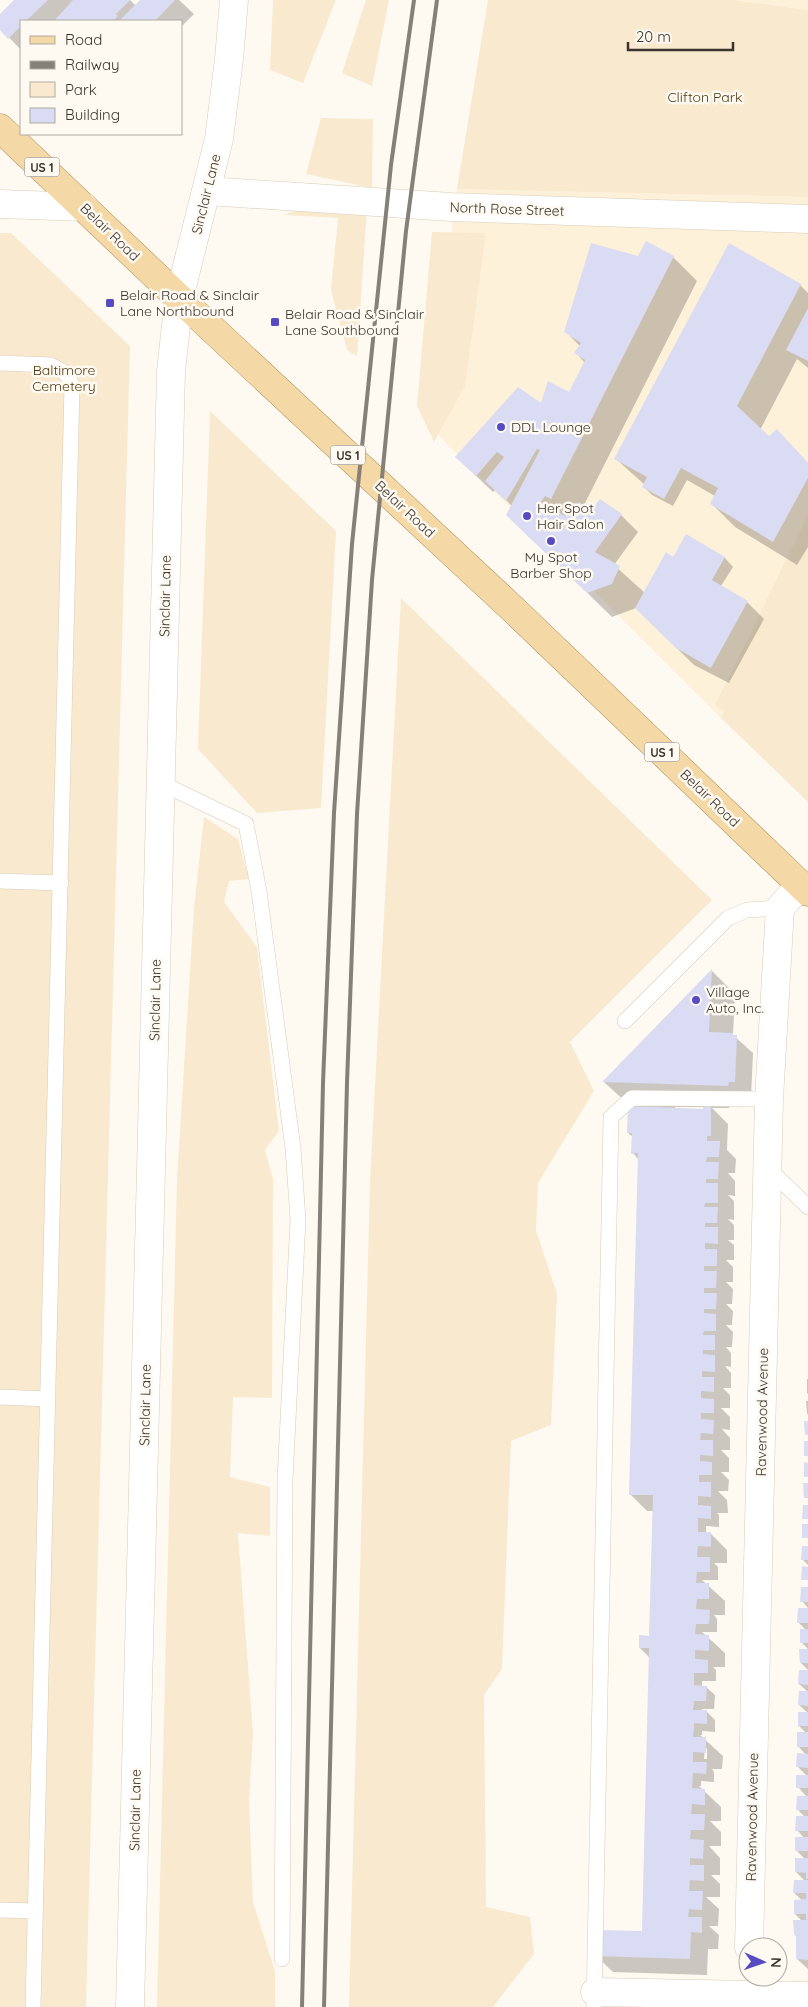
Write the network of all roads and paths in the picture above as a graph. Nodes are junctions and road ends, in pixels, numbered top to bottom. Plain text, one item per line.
1 (234, 0) edge
2 (0, 128) edge
3 (207, 191) junction
4 (0, 204) edge
5 (84, 207) junction
6 (808, 219) edge
7 (180, 298) junction
8 (0, 363) edge
9 (161, 783) junction
10 (0, 881) edge
11 (61, 883) junction
12 (804, 889) edge
13 (780, 908) junction
14 (625, 1021) dead end
15 (769, 1099) junction
16 (768, 1168) junction
17 (808, 1207) edge
18 (0, 1397) edge
19 (48, 1399) junction
20 (0, 1910) edge
21 (36, 1911) junction
22 (749, 1937) edge
23 (282, 1959) dead end
24 (748, 1993) edge
25 (808, 1996) edge
26 (594, 2000) edge
27 (33, 2007) edge
28 (130, 2007) edge

1 - 3 main road, Sinclair Lane
2 - 5 main road, Belair Road / US 1
3 - 6 main road, North Rose Street
3 - 7 main road, Sinclair Lane
4 - 5 main road
5 - 7 main road, Belair Road / US 1
7 - 9 main road, Sinclair Lane
7 - 12 main road, Belair Road / US 1
8 - 11 lane
9 - 23 lane
9 - 28 main road, Sinclair Lane
10 - 11 lane
11 - 19 lane
12 - 13 main road
13 - 14 lane
13 - 15 main road, Ravenwood Avenue
15 - 16 main road, Ravenwood Avenue
15 - 26 lane
16 - 17 lane
16 - 22 main road, Ravenwood Avenue
18 - 19 lane
19 - 21 lane
20 - 21 lane
21 - 27 lane
24 - 25 main road
24 - 26 main road

